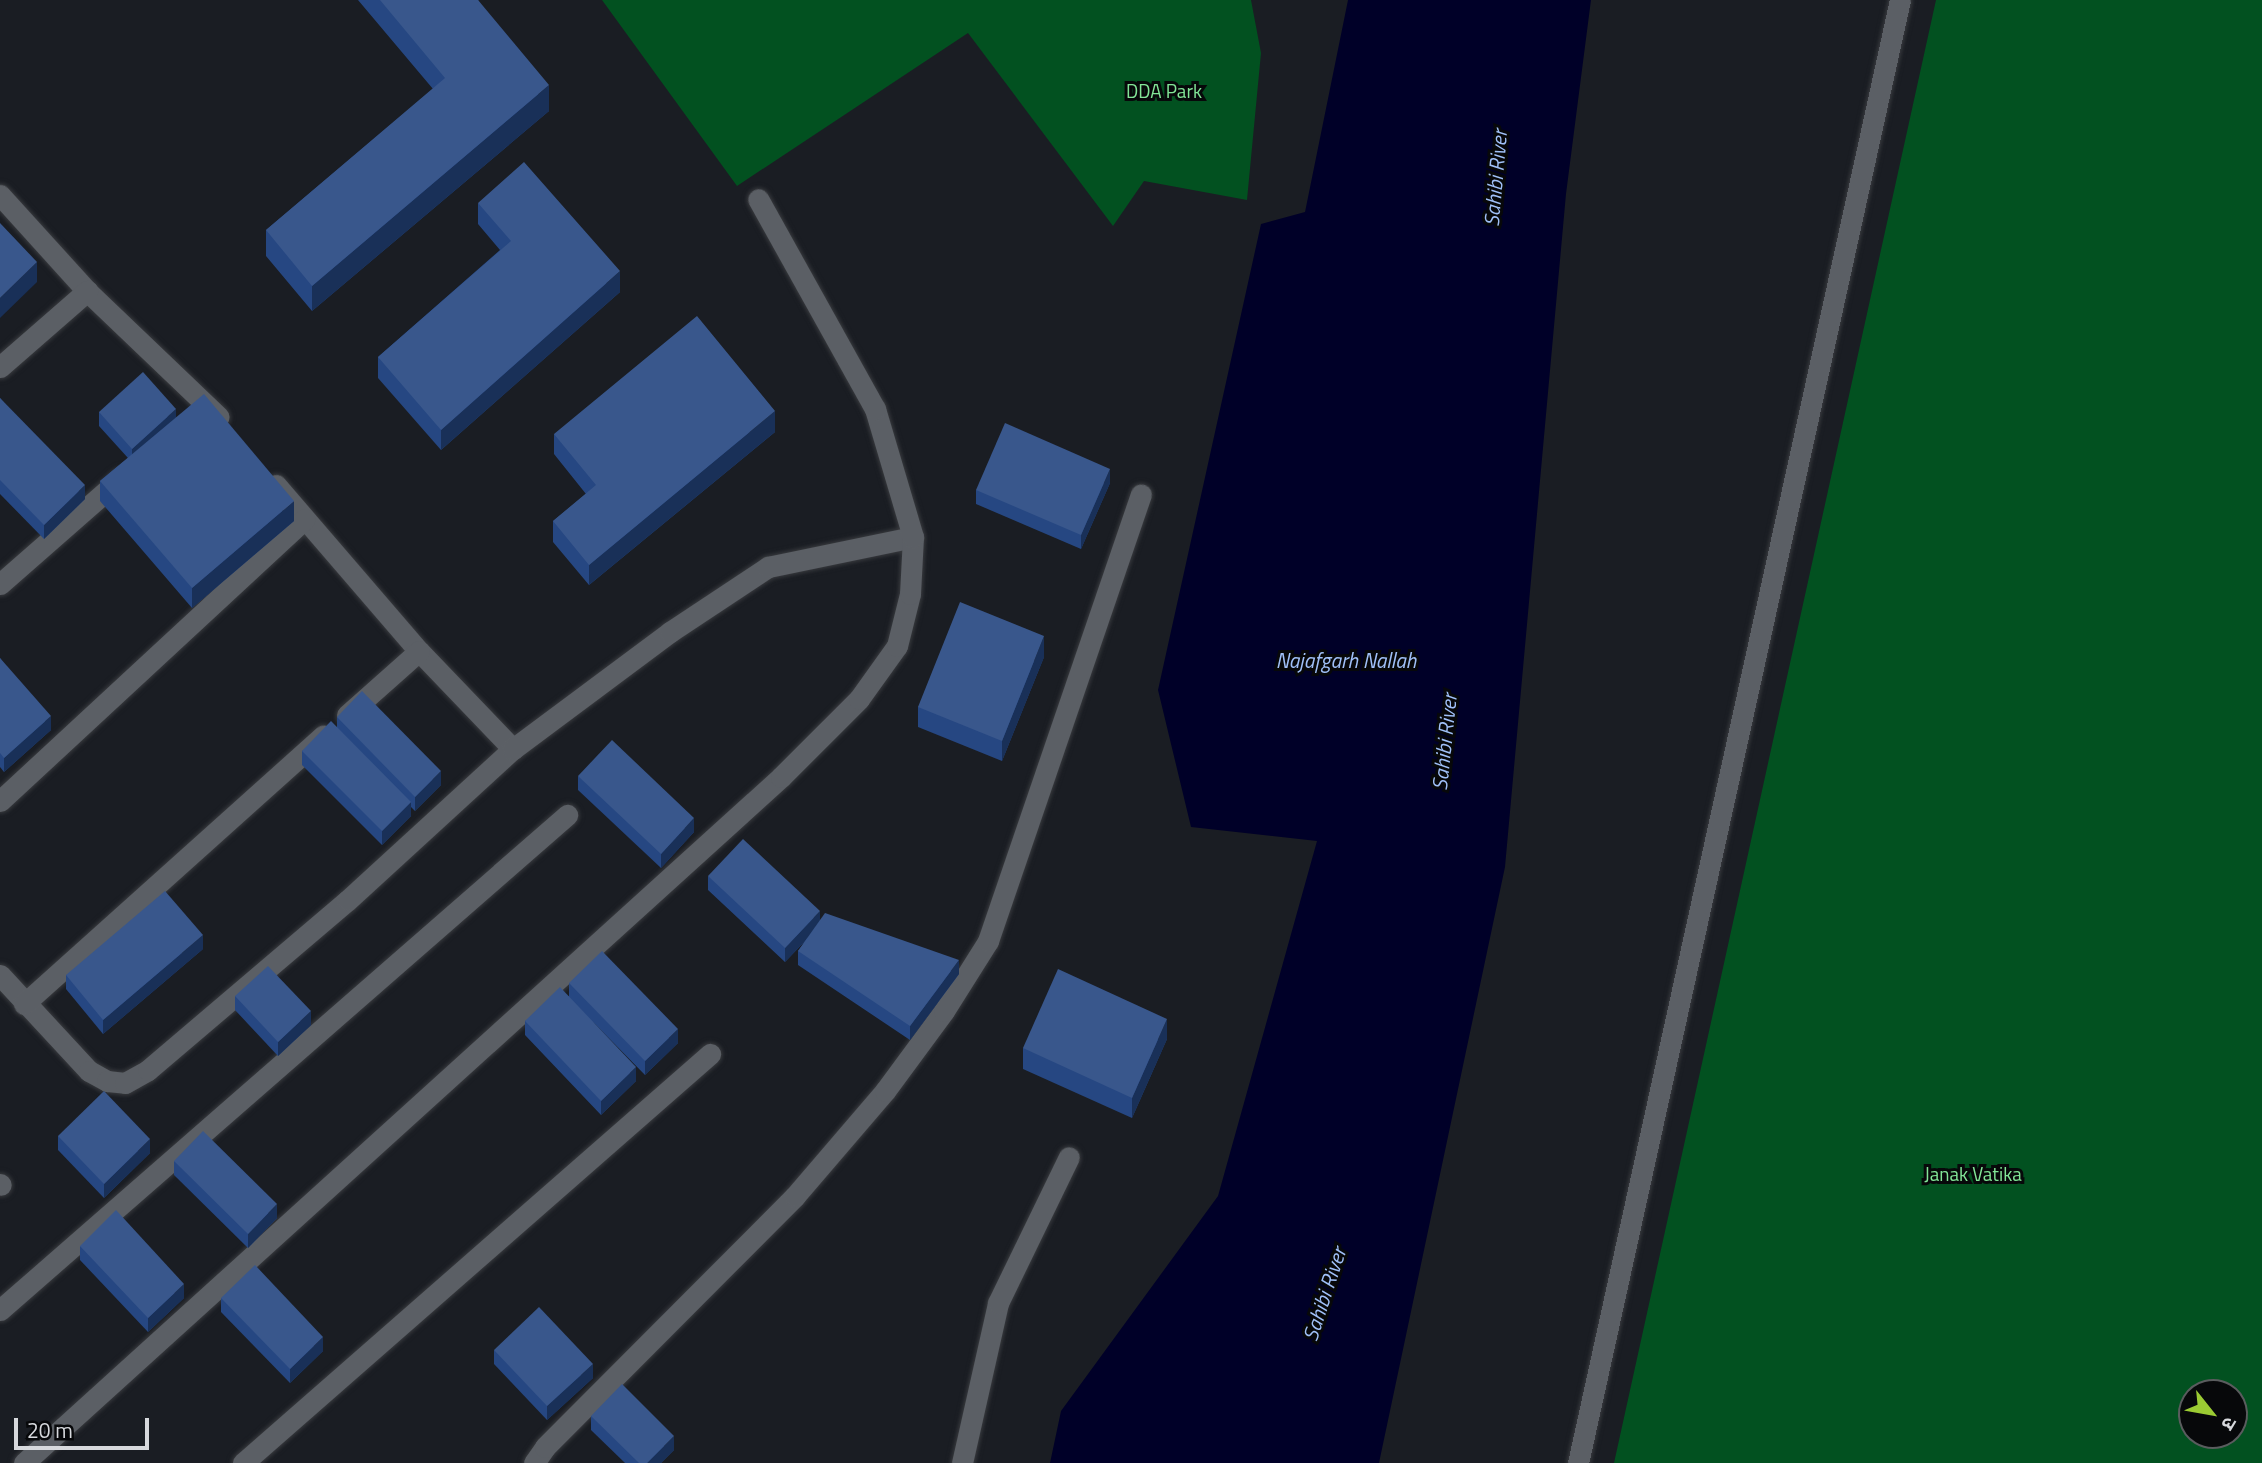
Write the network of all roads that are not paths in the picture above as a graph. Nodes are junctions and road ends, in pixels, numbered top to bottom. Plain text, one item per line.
1 (1900, 0) edge
2 (0, 195) edge
3 (758, 199) dead end
4 (87, 291) junction
5 (0, 368) edge
6 (207, 403) junction
7 (186, 421) edge
8 (234, 434) edge
9 (135, 466) edge
10 (261, 466) edge
11 (1141, 494) dead end
12 (305, 519) junction
13 (913, 537) junction
14 (0, 583) edge
15 (419, 651) junction
16 (513, 749) junction
17 (0, 801) edge
18 (567, 815) dead end
19 (0, 975) edge
20 (24, 1004) junction
21 (710, 1054) dead end
22 (1069, 1157) dead end
23 (0, 1311) edge
24 (24, 1463) edge
25 (243, 1463) edge
26 (534, 1463) edge
27 (962, 1463) edge
28 (1578, 1463) edge

1 - 28 street
2 - 4 street
3 - 13 street
4 - 5 street
4 - 6 street
6 - 7 street
6 - 8 street
9 - 14 street
10 - 12 street
11 - 26 street
12 - 15 street
12 - 17 street
13 - 16 street
13 - 24 street
15 - 16 street
15 - 20 street
16 - 20 street
18 - 23 street
19 - 20 street
21 - 25 street
22 - 27 street

